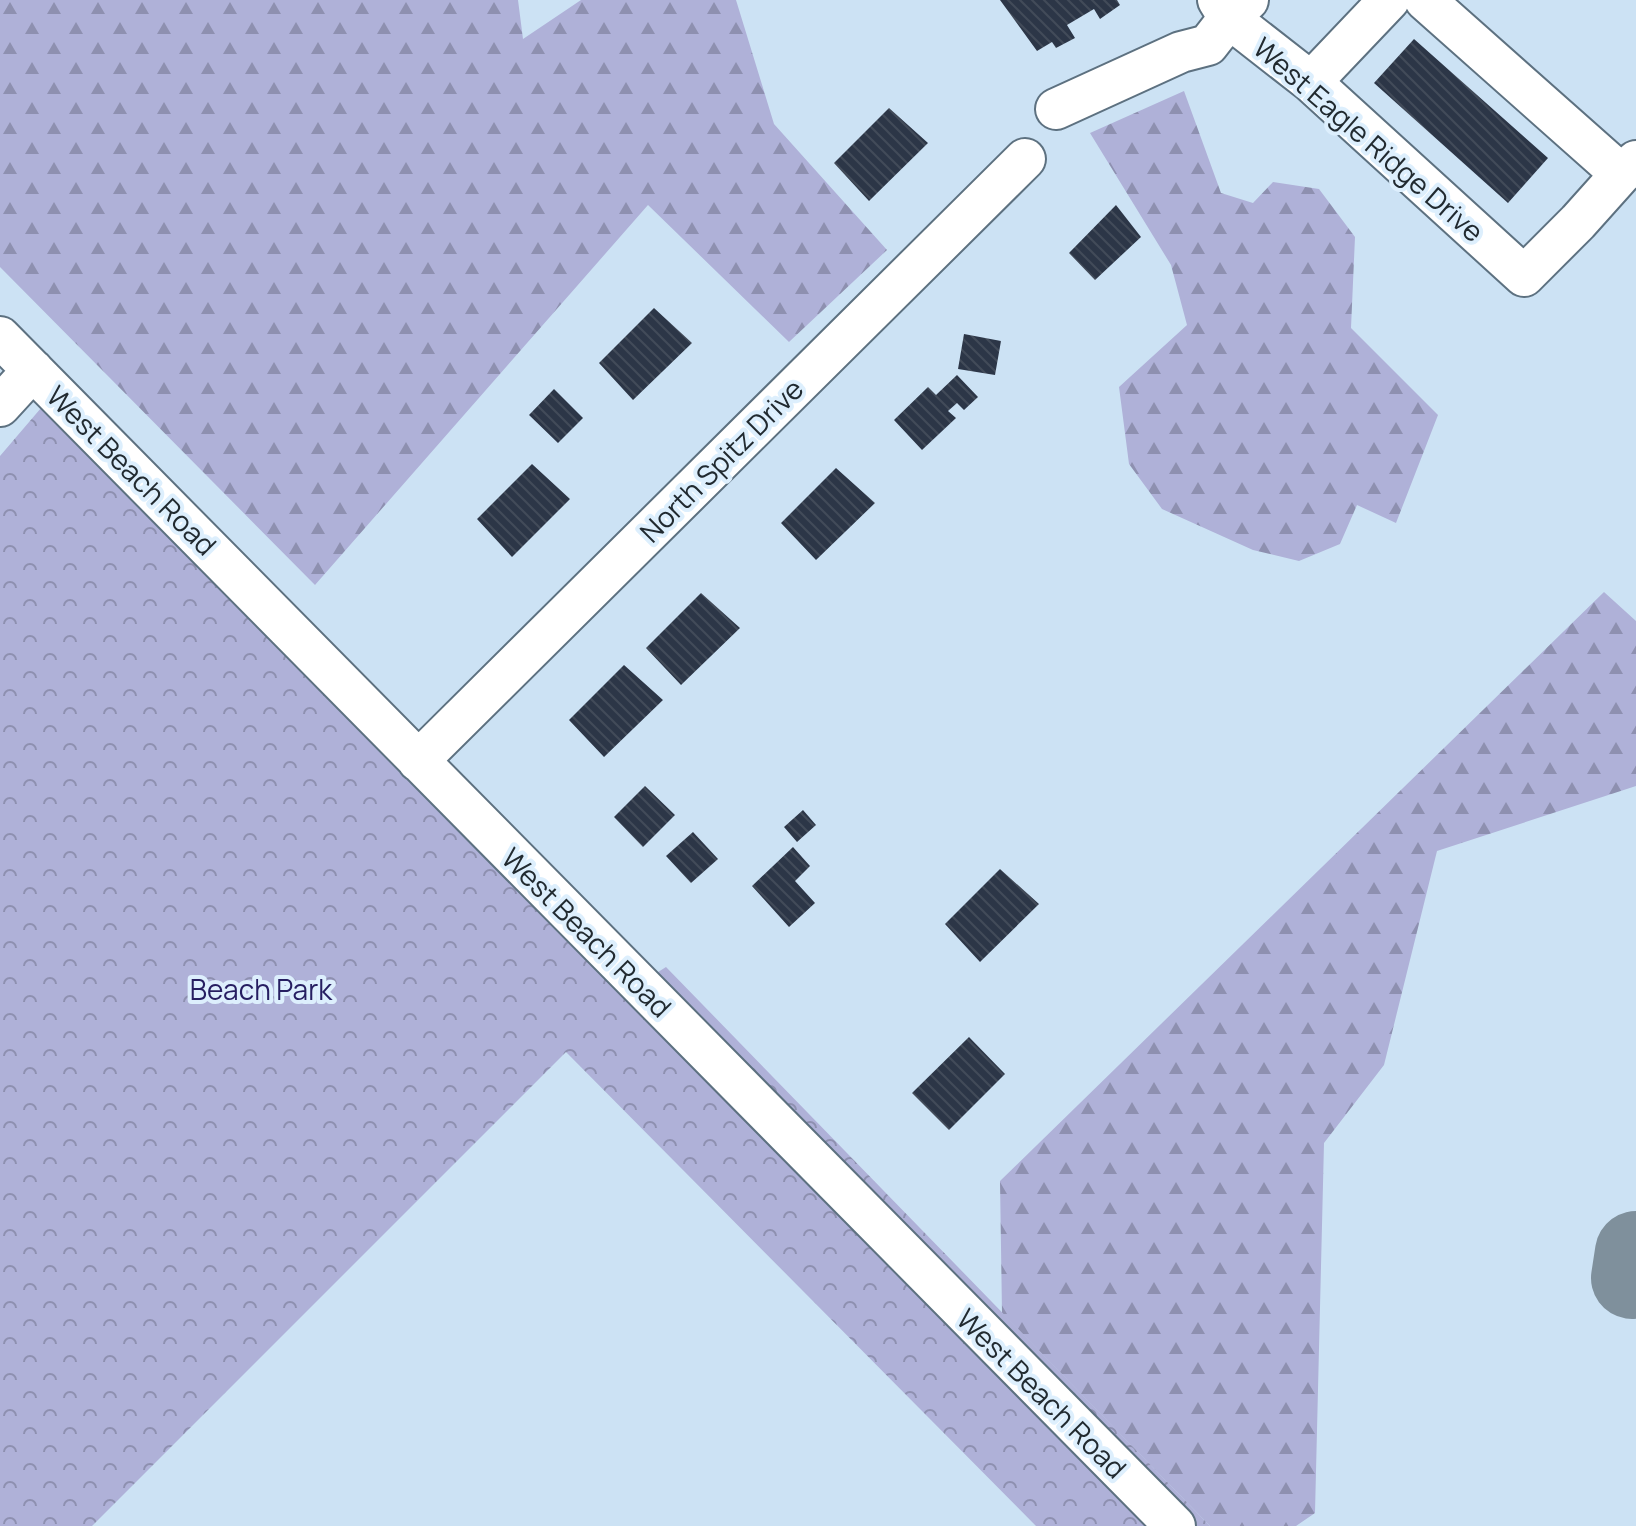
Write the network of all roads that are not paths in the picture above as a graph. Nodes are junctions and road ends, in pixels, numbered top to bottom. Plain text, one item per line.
1 (1389, 0) edge
2 (1425, 0) edge
3 (1231, 6) edge
4 (1311, 82) junction
5 (1056, 109) dead end
6 (1025, 159) dead end
7 (1629, 168) edge
8 (0, 337) edge
9 (33, 370) junction
10 (0, 406) edge
11 (418, 761) junction
12 (1166, 1523) edge

1 - 4 street
2 - 7 street
3 - 4 street, West Eagle Ridge Drive
3 - 5 street
4 - 7 street, West Eagle Ridge Drive
6 - 11 street, North Spitz Drive
8 - 9 street, West Beach Road
9 - 10 street
9 - 11 street, West Beach Road
11 - 12 street, West Beach Road

